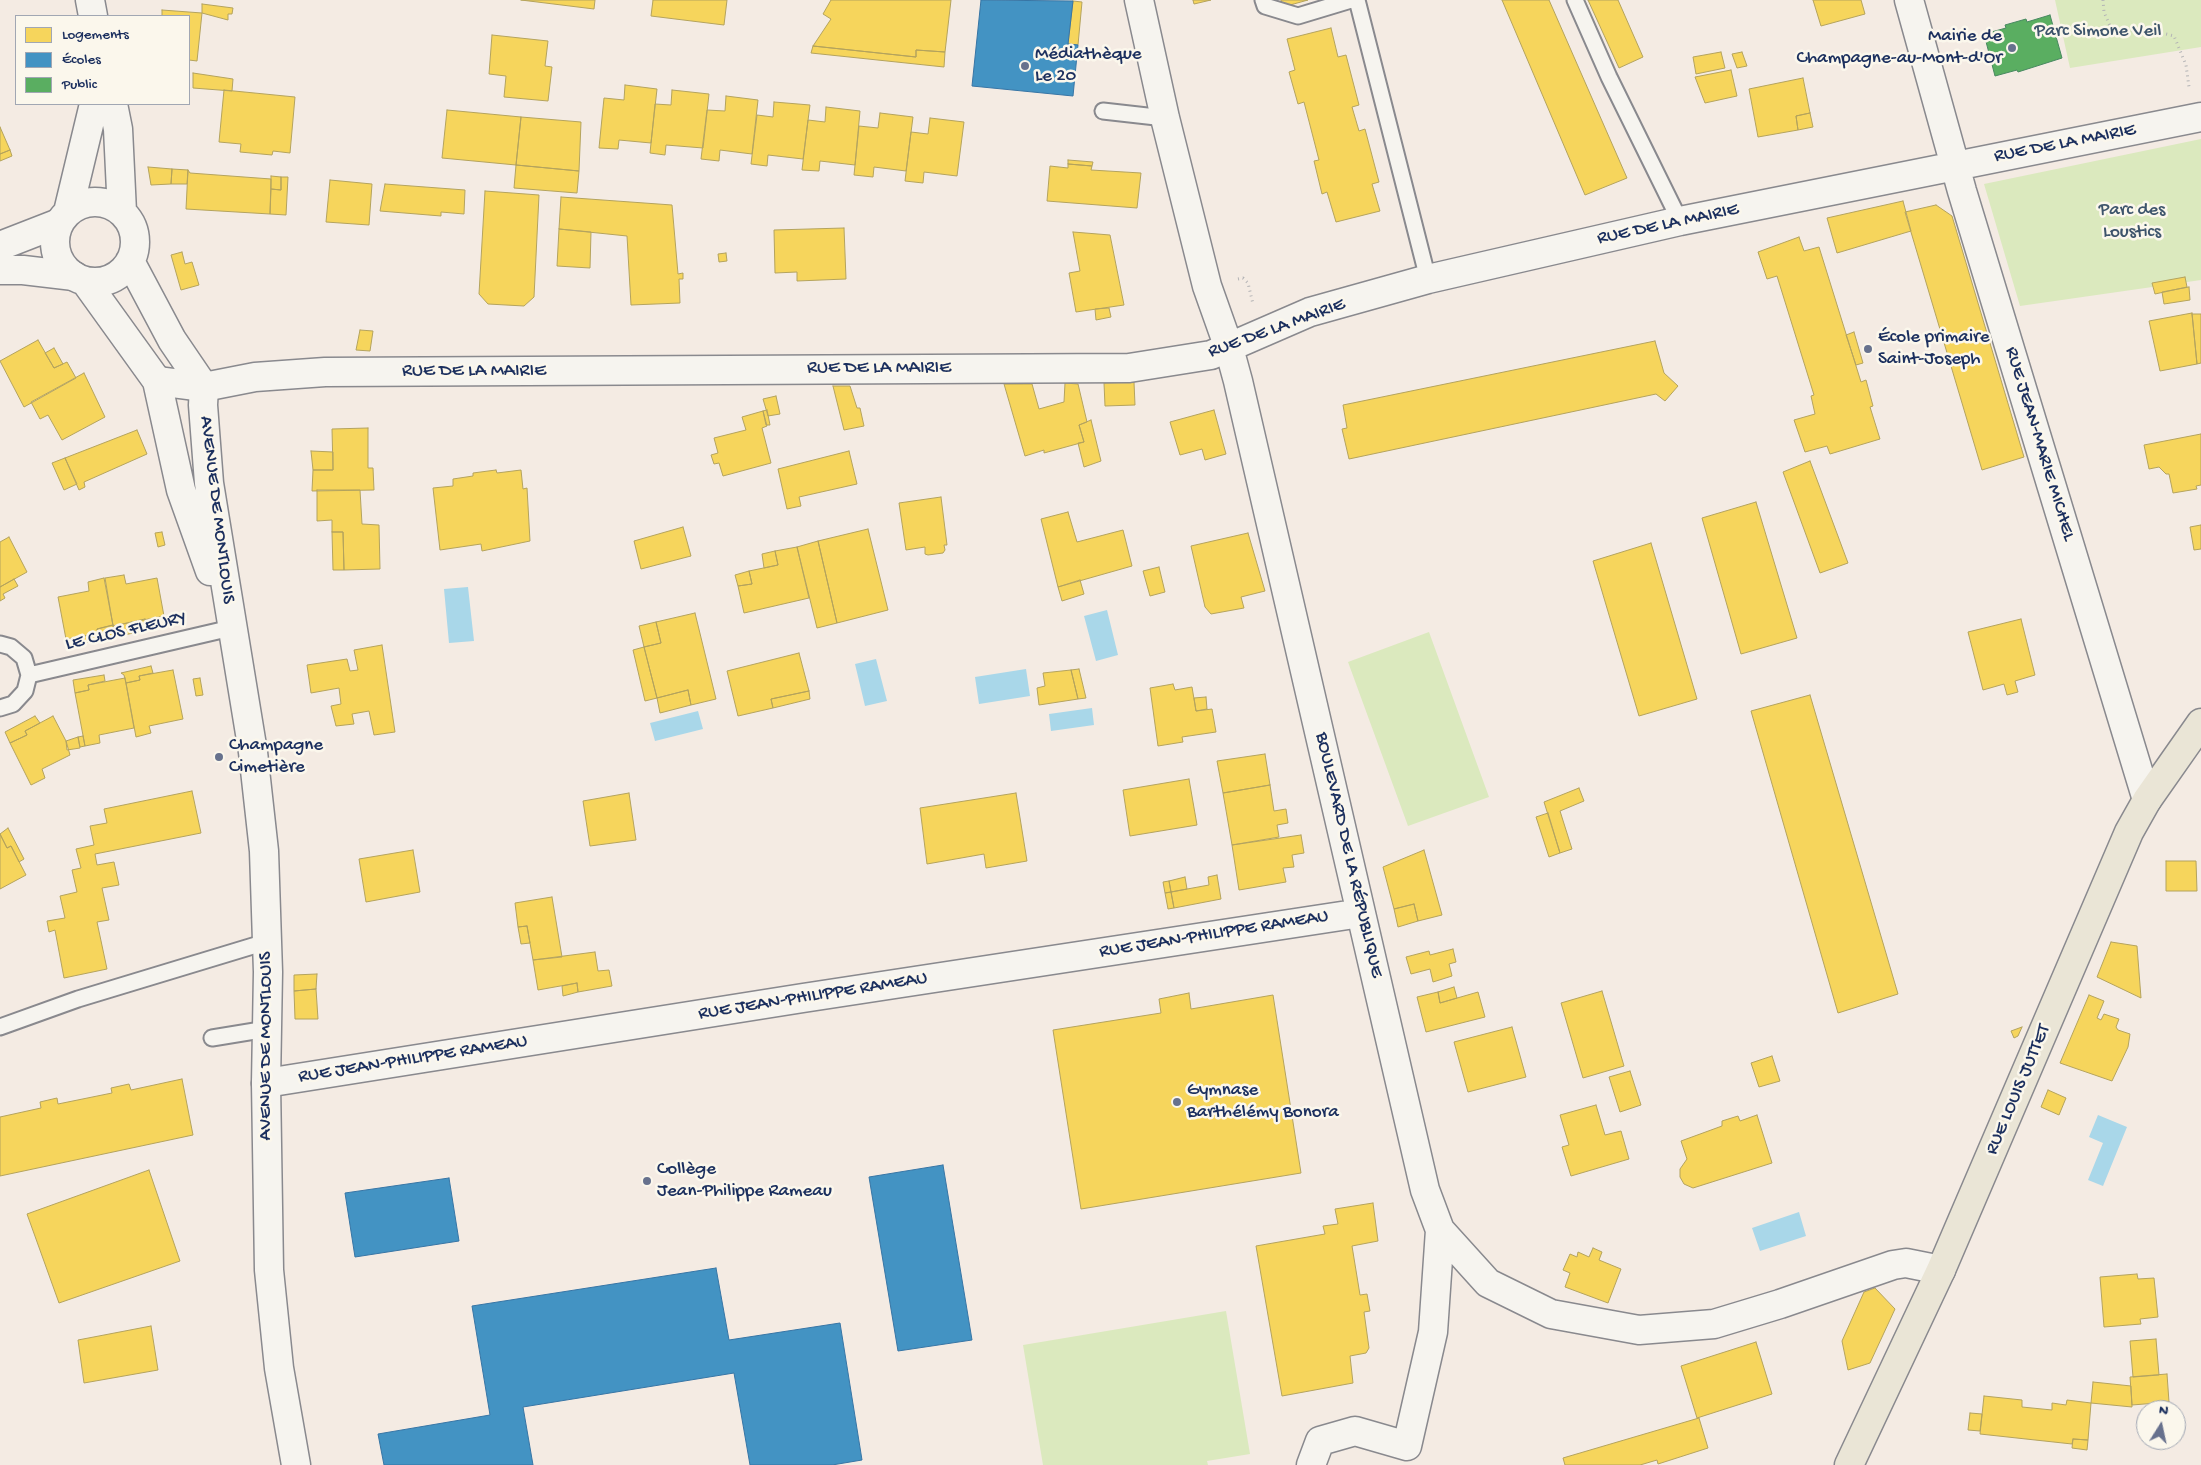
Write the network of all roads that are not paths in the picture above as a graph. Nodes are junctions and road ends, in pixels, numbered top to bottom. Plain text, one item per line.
1 (90, 0) edge
2 (1140, 0) edge
3 (1263, 0) edge
4 (1351, 0) edge
5 (1357, 0) edge
6 (1576, 0) edge
7 (1910, 2) edge
8 (94, 15) edge
9 (94, 105) edge
10 (113, 105) edge
11 (1103, 111) dead end
12 (2197, 117) edge
13 (1165, 118) junction
14 (1953, 161) junction
15 (122, 212) junction
16 (63, 218) junction
17 (1680, 221) junction
18 (0, 246) edge
19 (130, 261) junction
20 (0, 270) edge
21 (80, 278) junction
22 (1428, 279) junction
23 (1230, 348) junction
24 (156, 381) junction
25 (204, 387) junction
26 (231, 628) junction
27 (0, 644) edge
28 (29, 675) junction
29 (0, 708) edge
30 (2201, 722) edge
31 (2147, 800) junction
32 (1361, 913) junction
33 (266, 942) junction
34 (0, 1027) edge
35 (267, 1029) junction
36 (212, 1038) dead end
37 (266, 1083) junction
38 (1440, 1230) junction
39 (1917, 1267) junction
40 (296, 1465) edge
41 (1311, 1465) edge
42 (1849, 1465) edge

1 - 8 street
2 - 13 street, BOULEVARD DE LA RÉPUBLIQUE
3 - 4 lane
5 - 22 lane
6 - 17 lane
7 - 14 street, RUE JEAN-MARIE MICHEL
9 - 16 street
10 - 15 street
11 - 13 lane
12 - 14 street, RUE DE LA MAIRIE
13 - 23 street, BOULEVARD DE LA RÉPUBLIQUE
14 - 17 street, RUE DE LA MAIRIE
14 - 31 street, RUE JEAN-MARIE MICHEL
15 - 16 street
15 - 19 street
16 - 18 street
16 - 21 street
17 - 22 street, RUE DE LA MAIRIE
19 - 21 street
19 - 25 street
20 - 21 street
21 - 24 street, AVENUE DE MONTLOUIS
22 - 23 street, RUE DE LA MAIRIE
23 - 25 street, RUE DE LA MAIRIE
23 - 32 street, BOULEVARD DE LA RÉPUBLIQUE
24 - 25 street, RUE DE LA MAIRIE
24 - 26 street, AVENUE DE MONTLOUIS
25 - 26 street, AVENUE DE MONTLOUIS
26 - 28 lane, LE CLOS FLEURY
26 - 33 street, AVENUE DE MONTLOUIS
27 - 28 lane
28 - 29 lane
30 - 31 main road, RUE LOUIS JUTTET
31 - 39 main road, RUE LOUIS JUTTET
32 - 37 street, RUE JEAN-PHILIPPE RAMEAU
32 - 38 street, BOULEVARD DE LA RÉPUBLIQUE
33 - 34 lane
33 - 35 street, AVENUE DE MONTLOUIS
35 - 36 lane
35 - 37 street, AVENUE DE MONTLOUIS
37 - 40 street, AVENUE DE MONTLOUIS
38 - 39 street, BOULEVARD DE LA RÉPUBLIQUE
38 - 41 street
39 - 42 main road, RUE LOUIS JUTTET

